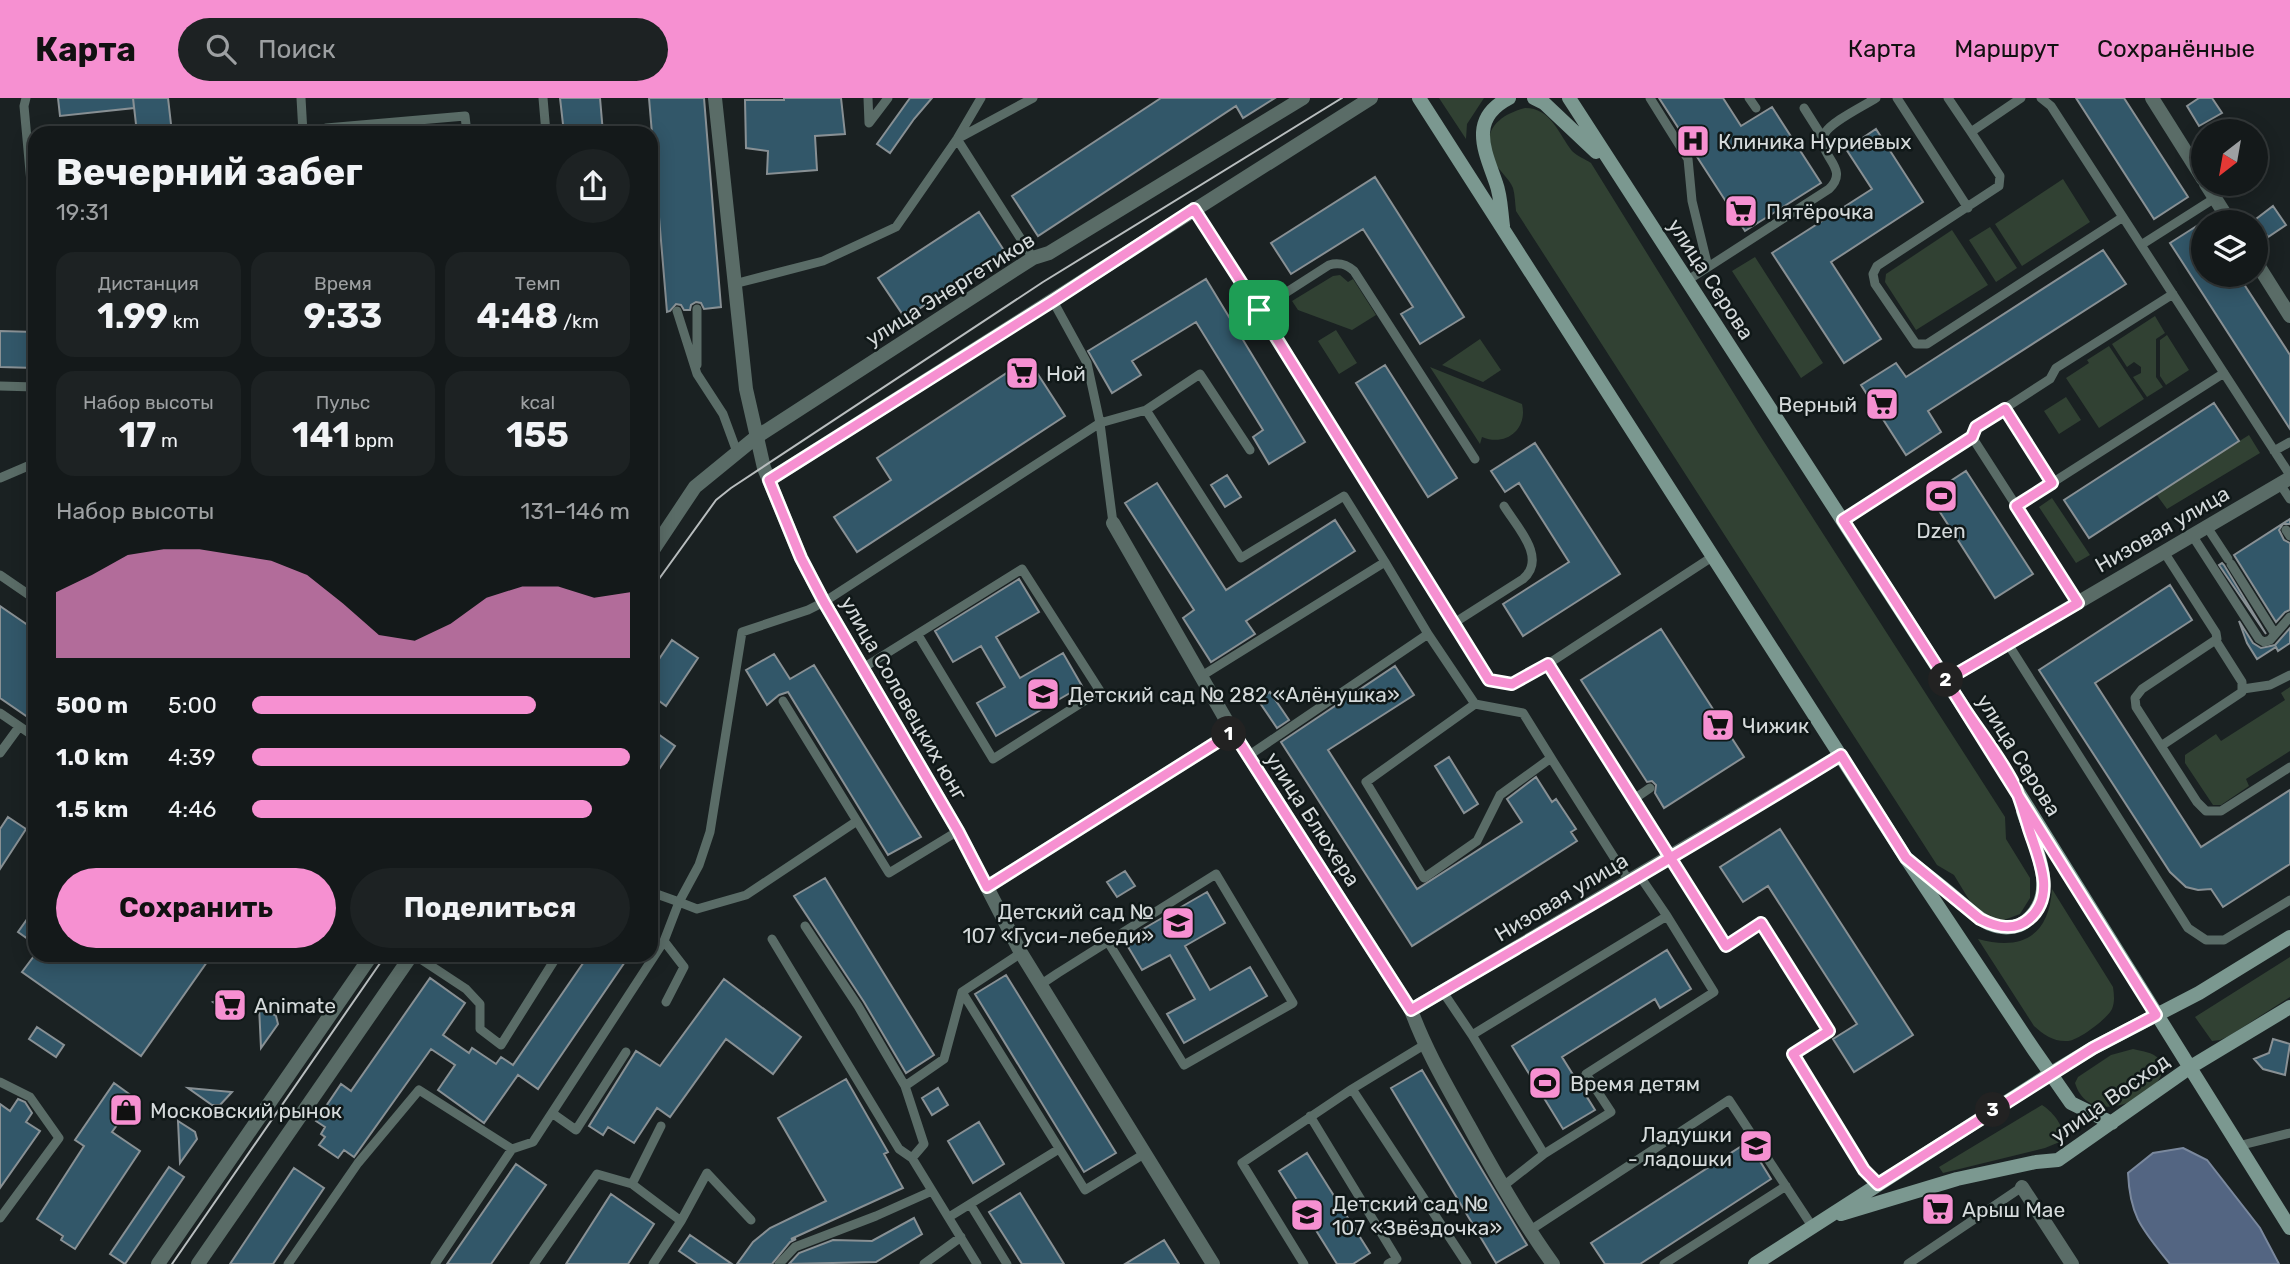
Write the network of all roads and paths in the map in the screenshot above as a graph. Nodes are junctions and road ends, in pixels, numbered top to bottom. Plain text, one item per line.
1 (26, 98) edge
2 (301, 98) edge
3 (543, 98) edge
4 (715, 98) edge
5 (868, 98) edge
6 (888, 98) edge
7 (981, 98) edge
8 (1033, 98) edge
9 (1303, 98) edge
10 (1371, 98) edge
11 (1419, 98) edge
12 (1509, 98) edge
13 (1534, 98) edge
14 (1569, 98) edge
15 (1650, 98) edge
16 (1749, 98) edge
17 (1876, 98) edge
18 (1897, 98) edge
19 (1948, 98) edge
20 (2021, 98) edge
21 (2041, 98) edge
22 (2152, 98) edge
23 (1756, 108) dead end
24 (1804, 108) dead end
25 (303, 126) edge
26 (349, 126) edge
27 (466, 126) edge
28 (545, 126) edge
29 (1970, 132) junction
30 (1824, 138) junction
31 (957, 139) junction
32 (28, 150) edge
33 (2191, 160) edge
34 (1610, 164) junction
35 (2215, 198) joint
36 (1968, 208) junction
37 (1194, 209) junction
38 (2222, 210) edge
39 (2123, 217) junction
40 (1504, 232) junction
41 (2141, 245) junction
42 (1033, 258) junction
43 (1708, 267) junction
44 (1688, 280) junction
45 (2268, 281) edge
46 (734, 284) junction
47 (2173, 294) junction
48 (1053, 301) junction
49 (697, 309) dead end
50 (1259, 310) junction
51 (677, 311) dead end
52 (2290, 316) edge
53 (2224, 373) junction
54 (697, 374) junction
55 (0, 386) edge
56 (28, 387) edge
57 (2005, 409) junction
58 (1146, 410) junction
59 (1100, 423) junction
60 (1972, 437) junction
61 (755, 438) junction
62 (2290, 442) edge
63 (1250, 450) dead end
64 (2274, 451) junction
65 (737, 452) junction
66 (1475, 459) dead end
67 (28, 466) edge
68 (0, 478) edge
69 (2287, 479) edge
70 (769, 480) junction
71 (2052, 483) junction
72 (2290, 499) edge
73 (1504, 506) dead end
74 (2016, 506) junction
75 (1843, 520) junction
76 (1113, 523) joint
77 (2207, 527) junction
78 (2192, 535) junction
79 (658, 543) edge
80 (2164, 552) junction
81 (1712, 557) junction
82 (1385, 562) junction
83 (0, 575) edge
84 (28, 593) edge
85 (824, 602) junction
86 (2078, 603) junction
87 (2290, 617) edge
88 (1454, 623) junction
89 (1428, 634) junction
90 (2275, 634) junction
91 (918, 635) junction
92 (2216, 641) junction
93 (2008, 644) junction
94 (1548, 664) junction
95 (863, 668) junction
96 (2290, 676) edge
97 (1200, 677) junction
98 (1946, 680) junction
99 (2244, 690) junction
100 (783, 701) dead end
101 (1475, 704) junction
102 (0, 713) edge
103 (19, 727) junction
104 (1233, 732) junction
105 (28, 733) edge
106 (2161, 746) junction
107 (0, 752) edge
108 (1841, 755) junction
109 (1248, 756) junction
110 (1551, 758) junction
111 (2290, 767) edge
112 (2015, 787) junction
113 (1650, 788) dead end
114 (1633, 799) junction
115 (857, 821) junction
116 (958, 831) junction
117 (1670, 857) junction
118 (1906, 858) junction
119 (1634, 878) junction
120 (987, 887) junction
121 (658, 894) edge
122 (2290, 900) edge
123 (679, 902) junction
124 (1667, 916) junction
125 (805, 926) dead end
126 (2290, 937) edge
127 (772, 939) dead end
128 (664, 941) junction
129 (1108, 942) junction
130 (658, 950) edge
131 (1021, 953) junction
132 (367, 962) edge
133 (410, 962) edge
134 (423, 962) edge
135 (553, 962) edge
136 (650, 962) edge
137 (1040, 985) junction
138 (962, 992) junction
139 (1443, 992) junction
140 (666, 1002) dead end
141 (2290, 1007) edge
142 (1411, 1010) junction
143 (2156, 1015) junction
144 (1472, 1035) junction
145 (1424, 1045) junction
146 (626, 1052) dead end
147 (2189, 1068) junction
148 (2050, 1074) junction
149 (0, 1082) edge
150 (905, 1086) junction
151 (1352, 1089) junction
152 (552, 1113) junction
153 (1310, 1116) junction
154 (2112, 1123) junction
155 (661, 1126) dead end
156 (2290, 1133) edge
157 (2238, 1146) junction
158 (513, 1149) junction
159 (1059, 1149) junction
160 (1144, 1154) junction
161 (1544, 1154) junction
162 (912, 1158) junction
163 (632, 1184) junction
164 (1878, 1184) junction
165 (1502, 1186) junction
166 (1786, 1186) junction
167 (2022, 1187) joint
168 (932, 1191) junction
169 (970, 1204) junction
170 (949, 1217) junction
171 (0, 1218) edge
172 (751, 1220) dead end
173 (681, 1221) junction
174 (1812, 1226) junction
175 (2290, 1228) edge
176 (1529, 1231) junction
177 (961, 1237) junction
178 (1922, 1260) edge
179 (158, 1264) edge
180 (198, 1264) edge
181 (288, 1264) edge
182 (435, 1264) edge
183 (534, 1264) edge
184 (653, 1264) edge
185 (779, 1264) edge
186 (924, 1264) edge
187 (977, 1264) edge
188 (1007, 1264) edge
189 (1213, 1264) edge
190 (1304, 1264) edge
191 (1388, 1264) edge
192 (1466, 1264) edge
193 (1553, 1264) edge
194 (1664, 1264) edge
195 (1755, 1264) edge
196 (1908, 1264) edge
197 (2072, 1264) edge

1 - 32 lane
2 - 25 lane
3 - 28 lane
4 - 46 street, улица Соловецких юнг
5 - 6 lane
7 - 31 lane
8 - 31 lane
9 - 42 street, улица Энергетиков
10 - 37 street
11 - 40 street
12 - 40 street
13 - 34 street
14 - 34 street, улица Серова
15 - 43 lane
16 - 23 lane
17 - 30 lane
18 - 36 lane
19 - 29 lane
20 - 29 lane
21 - 39 lane
22 - 33 street
24 - 30 lane
26 - 27 lane
29 - 36 lane
30 - 43 lane
31 - 42 lane
31 - 46 lane
34 - 44 street, улица Серова
35 - 38 street
35 - 41 lane
36 - 39 lane
37 - 48 street
37 - 50 lane
39 - 41 lane
40 - 81 street
41 - 47 lane
42 - 61 street, улица Энергетиков
43 - 44 lane
44 - 75 street, улица Серова
45 - 52 street
46 - 61 street, улица Соловецких юнг
47 - 53 lane
47 - 57 lane
48 - 59 lane, улица Блюхера
48 - 70 street
49 - 54 lane
50 - 66 lane
50 - 88 lane
51 - 54 lane
53 - 64 lane
53 - 71 lane
54 - 65 lane
55 - 56 lane
57 - 60 lane
57 - 71 lane
58 - 59 lane
58 - 63 lane
58 - 82 lane
59 - 76 lane, улица Блюхера
59 - 85 lane
60 - 74 lane
60 - 75 lane
61 - 65 street, улица Энергетиков
61 - 70 street, улица Соловецких юнг
62 - 64 lane
64 - 69 lane
65 - 79 street, улица Энергетиков
67 - 68 lane
69 - 72 lane
69 - 77 street, Низовая улица
70 - 85 street, улица Соловецких юнг
71 - 74 lane
73 - 88 lane
74 - 86 lane
75 - 98 street, улица Серова
76 - 97 street, улица Блюхера
77 - 78 street, Низовая улица
77 - 90 lane
78 - 80 street, Низовая улица
78 - 90 lane
80 - 86 street, Низовая улица
80 - 92 lane
81 - 94 lane
81 - 108 street
82 - 89 lane
82 - 97 lane
83 - 84 lane
85 - 95 street, улица Соловецких юнг
85 - 123 lane
86 - 93 street, Низовая улица
87 - 90 lane
88 - 94 lane
89 - 101 lane
89 - 109 lane
91 - 91 lane
91 - 95 lane
92 - 99 lane
92 - 106 lane
93 - 98 street, Низовая улица
93 - 122 lane
94 - 114 lane
95 - 116 street, улица Соловецких юнг
96 - 99 lane
97 - 104 street, улица Блюхера
98 - 112 street, улица Серова
99 - 106 lane
100 - 115 lane
101 - 110 lane
101 - 110 lane
102 - 103 lane
103 - 105 lane
103 - 107 lane
104 - 109 street, улица Блюхера
104 - 120 street
106 - 111 lane
108 - 117 street, Низовая улица
108 - 118 street
109 - 142 street, улица Блюхера
110 - 119 lane
112 - 118 street
112 - 143 street, улица Серова
113 - 114 lane
114 - 117 lane
115 - 116 lane
115 - 123 lane
116 - 120 street, улица Соловецких юнг
117 - 119 street, Низовая улица
117 - 164 lane
118 - 148 street
119 - 124 lane
119 - 139 street, Низовая улица
120 - 131 street, улица Соловецких юнг
121 - 123 lane
123 - 128 lane
124 - 144 lane
124 - 161 lane
125 - 150 lane
126 - 143 street, улица Восход
127 - 162 lane
128 - 130 lane
128 - 140 lane
129 - 129 lane
129 - 137 lane
131 - 137 street, улица Соловецких юнг
131 - 138 lane
132 - 179 street
133 - 180 street
134 - 135 lane
136 - 152 lane
137 - 160 street, улица Соловецких юнг
138 - 150 lane
138 - 159 lane
139 - 142 street, Низовая улица
139 - 144 lane
141 - 147 street, улица Восход
142 - 145 street, улица Блюхера
143 - 147 street, улица Серова
143 - 148 street, улица Восход
144 - 161 lane
145 - 151 lane
145 - 165 street, улица Блюхера
146 - 152 lane
147 - 154 street, улица Восход
147 - 157 street, улица Серова
148 - 154 street
148 - 164 street, улица Восход
149 - 171 lane
150 - 162 lane
151 - 153 lane
151 - 192 lane
152 - 158 lane
153 - 190 lane
153 - 191 lane
154 - 174 street, улица Восход
155 - 163 lane
156 - 157 lane
157 - 175 street, улица Серова
158 - 181 lane
158 - 182 lane
159 - 160 lane
159 - 169 lane
160 - 189 street, улица Соловецких юнг
161 - 165 lane
162 - 168 lane
163 - 173 lane
163 - 183 lane
164 - 174 street, улица Восход
165 - 176 street, улица Блюхера
166 - 174 lane
166 - 176 lane
166 - 194 lane
167 - 178 lane
167 - 197 street
168 - 170 lane
168 - 185 lane
169 - 170 lane
169 - 188 lane
170 - 177 lane
172 - 173 lane
173 - 184 lane
174 - 195 street, улица Восход
176 - 193 street, улица Блюхера
177 - 186 lane
177 - 187 lane
178 - 196 lane

